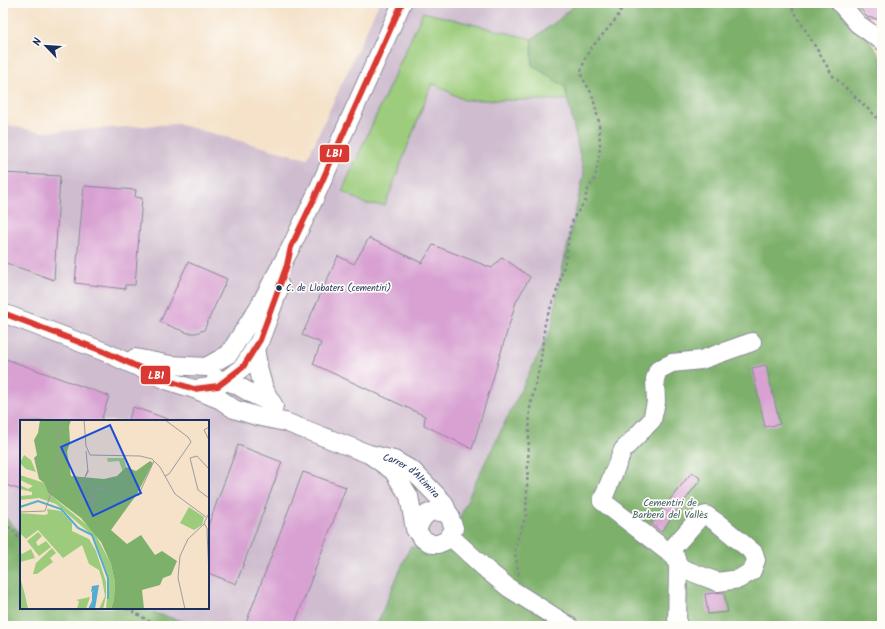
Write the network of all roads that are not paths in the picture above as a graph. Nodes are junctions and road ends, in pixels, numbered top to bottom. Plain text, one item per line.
1 (402, 3) edge
2 (840, 3) edge
3 (882, 41) edge
4 (291, 247) junction
5 (3, 313) edge
6 (752, 342) dead end
7 (256, 347) junction
8 (105, 352) junction
9 (234, 361) junction
10 (155, 362) junction
11 (221, 386) junction
12 (272, 403) junction
13 (285, 422) junction
14 (369, 454) junction
15 (450, 516) junction
16 (418, 532) junction
17 (450, 536) junction
18 (568, 626) edge
19 (677, 626) edge

1 - 4 street
2 - 3 street
4 - 7 street
4 - 9 street
5 - 8 street, Carrer d'Altimira
6 - 19 street
7 - 9 street
7 - 12 street
8 - 10 street, Carrer d'Altimira
8 - 11 street, Carrer d'Altimira
9 - 10 street, Carrer d'Altimira
9 - 11 street
10 - 11 street, Carrer d'Altimira
11 - 12 street, Carrer d'Altimira
11 - 13 street, Carrer d'Altimira
12 - 13 street
13 - 14 street, Carrer d'Altimira
14 - 15 street, Carrer d'Altimira
14 - 16 street, Carrer d'Altimira
15 - 16 street
15 - 17 street, Carrer d'Altimira
16 - 17 street
17 - 18 street

